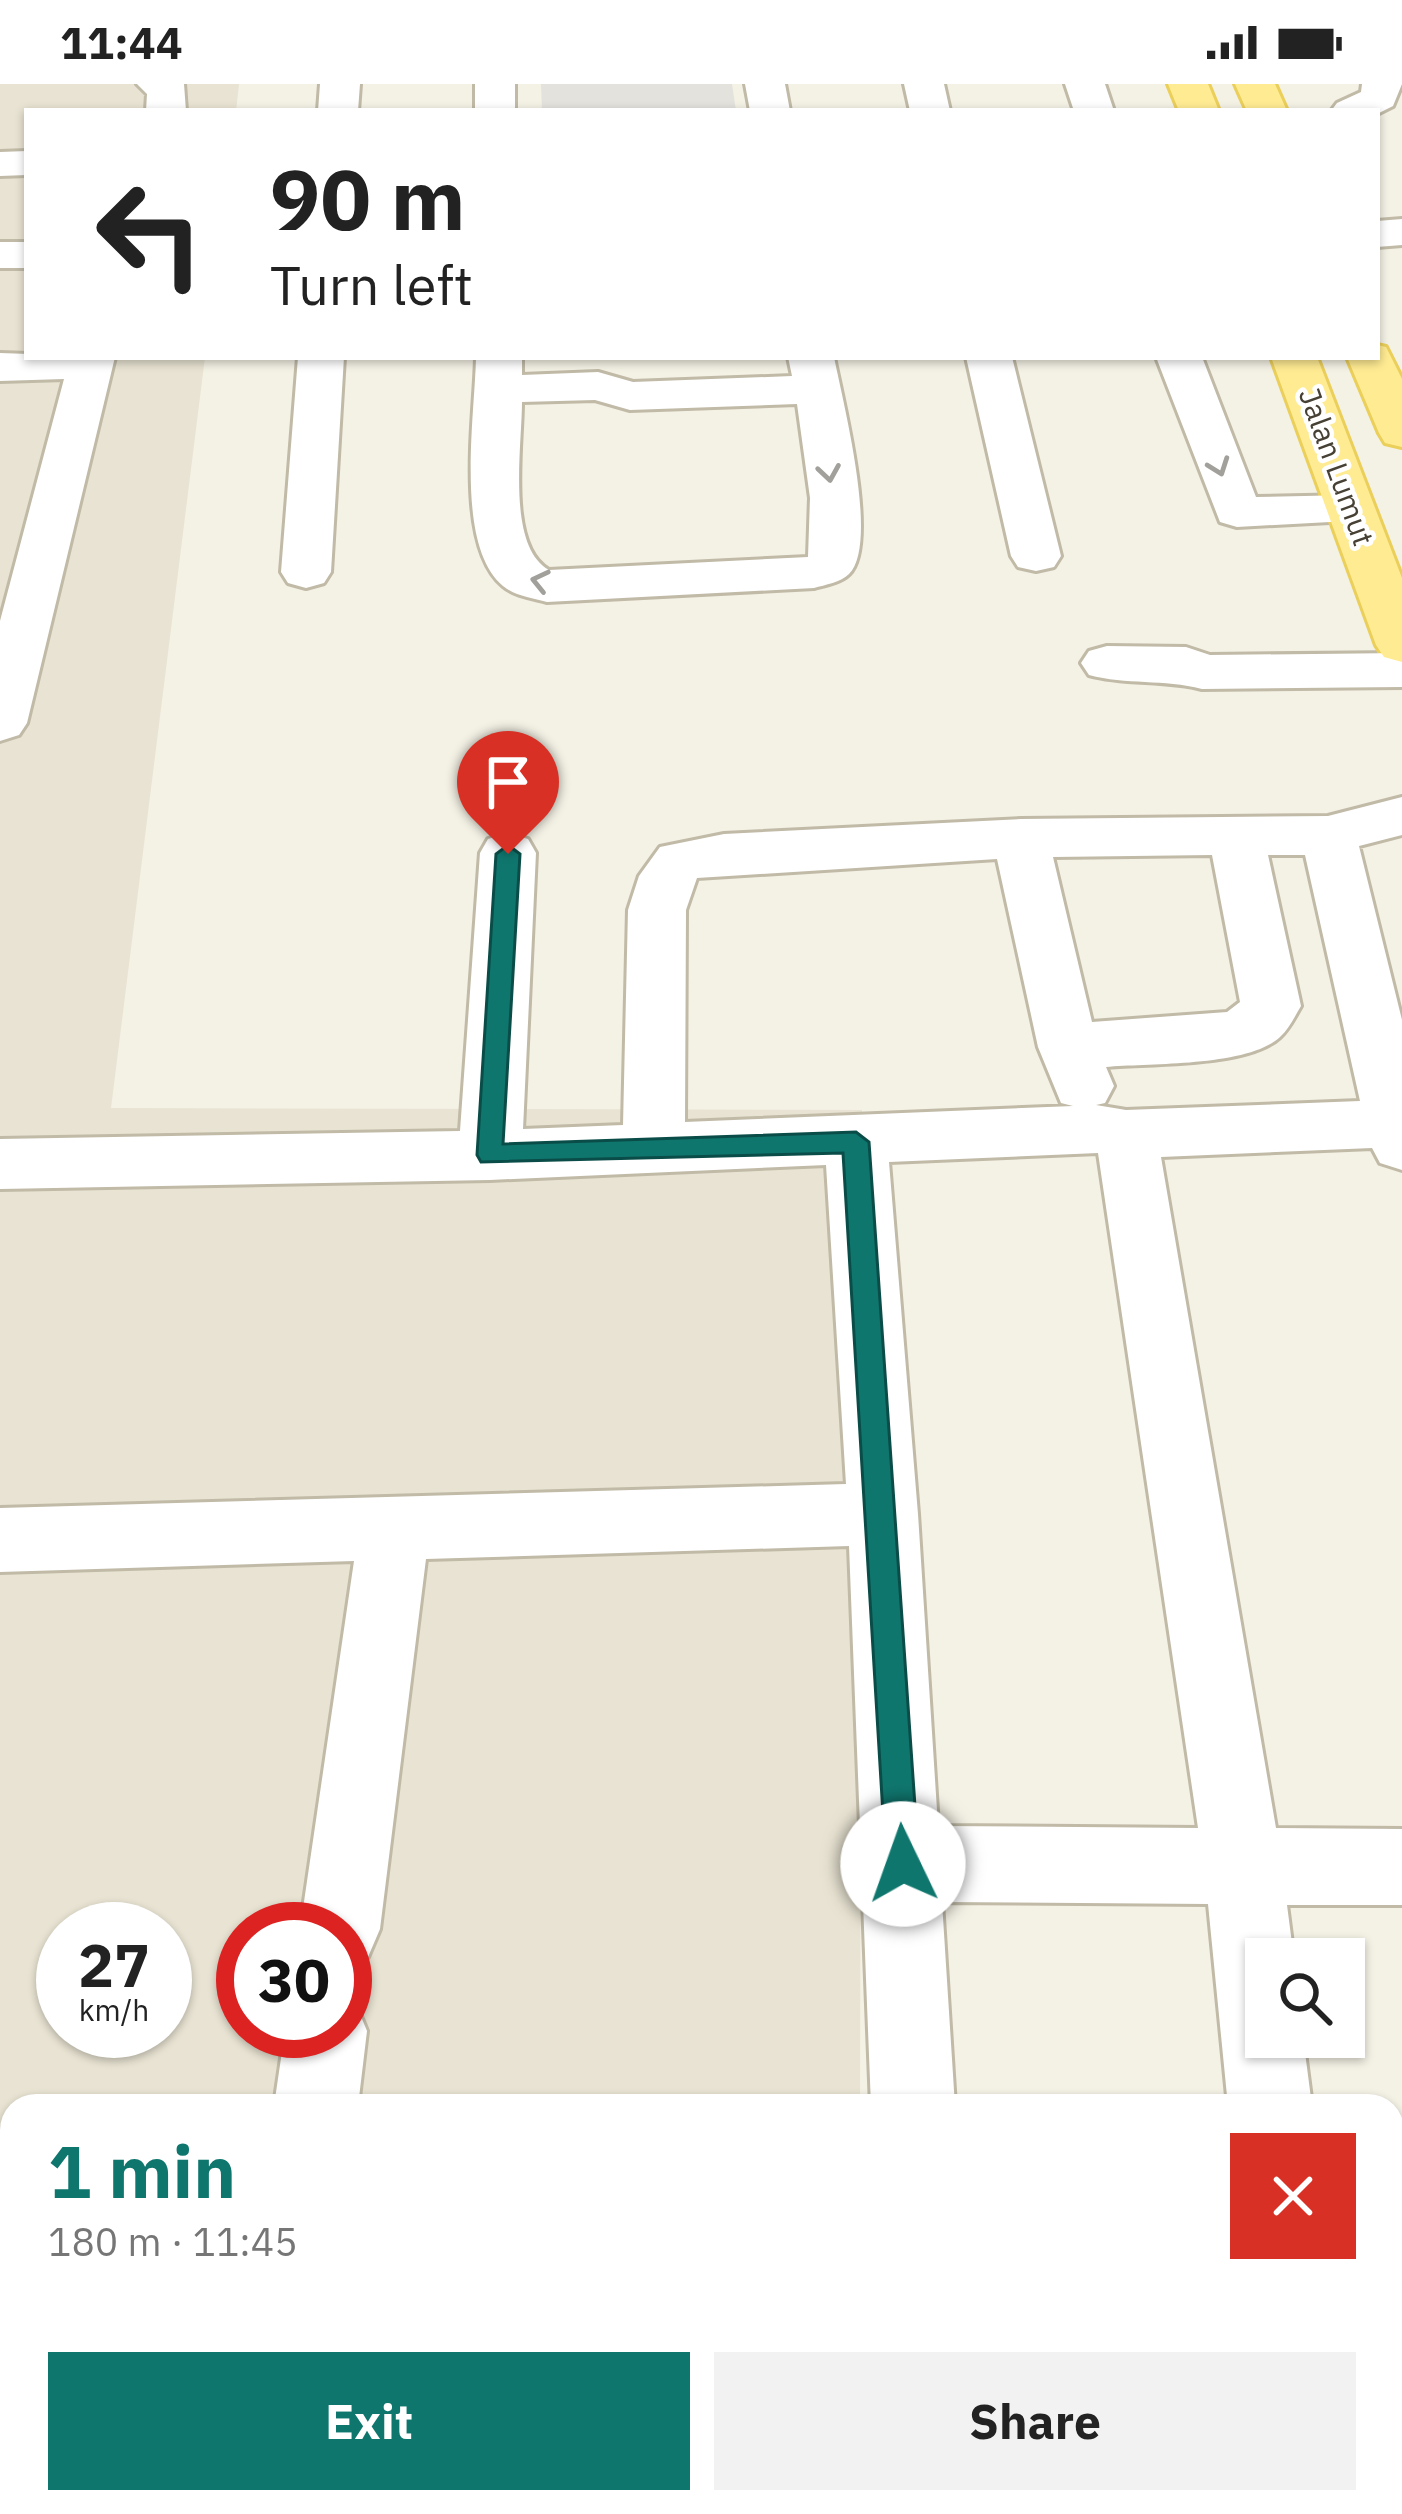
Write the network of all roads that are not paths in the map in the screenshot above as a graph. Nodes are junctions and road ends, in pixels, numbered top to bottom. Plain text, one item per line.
1 (1382, 84) edge
2 (1358, 108) edge
3 (321, 360) edge
4 (989, 360) edge
5 (1180, 360) edge
6 (1295, 360) edge
7 (1371, 360) edge
8 (91, 361) edge
9 (0, 367) edge
10 (499, 373) edge
11 (814, 373) edge
12 (1399, 420) edge
13 (0, 498) edge
14 (58, 498) junction
15 (1350, 510) junction
16 (1036, 556) dead end
17 (306, 572) dead end
18 (9, 640) edge
19 (1402, 645) edge
20 (1107, 664) dead end
21 (1402, 670) edge
22 (0, 723) edge
23 (1402, 816) edge
24 (1328, 835) junction
25 (1236, 836) junction
26 (1022, 838) junction
27 (508, 854) dead end
28 (1069, 1047) junction
29 (1113, 1131) junction
30 (1400, 1131) edge
31 (856, 1142) junction
32 (654, 1149) junction
33 (490, 1155) junction
34 (0, 1164) edge
35 (883, 1514) junction
36 (394, 1528) junction
37 (0, 1540) edge
38 (903, 1864) junction
39 (1243, 1866) junction
40 (1402, 1867) edge
41 (344, 1902) edge
42 (322, 2058) edge
43 (318, 2094) edge
44 (913, 2094) edge
45 (1269, 2094) edge

1 - 2 street
3 - 17 street
4 - 16 street
5 -> 15 street
6 - 15 main road, Jalan Lumut
7 - 12 main road, Jalan Lumut
8 - 9 street
8 - 14 street
10 - 11 street
11 -> 10 street
13 - 14 street
14 - 18 street
15 - 19 main road, Jalan Lumut
18 - 22 street
20 - 21 street
23 - 24 street
24 - 25 street
24 - 30 street
25 - 26 street
25 - 28 street
26 - 28 street
26 - 32 street
27 - 33 street
28 - 29 street
29 - 30 street
29 - 31 street
29 - 39 street
31 - 32 street
31 - 35 street
32 - 33 street
33 - 34 street
35 - 36 street
35 - 38 street
36 - 37 street
36 - 41 street
38 - 39 street
38 - 44 street
39 - 40 street
39 - 45 street
42 - 43 street

